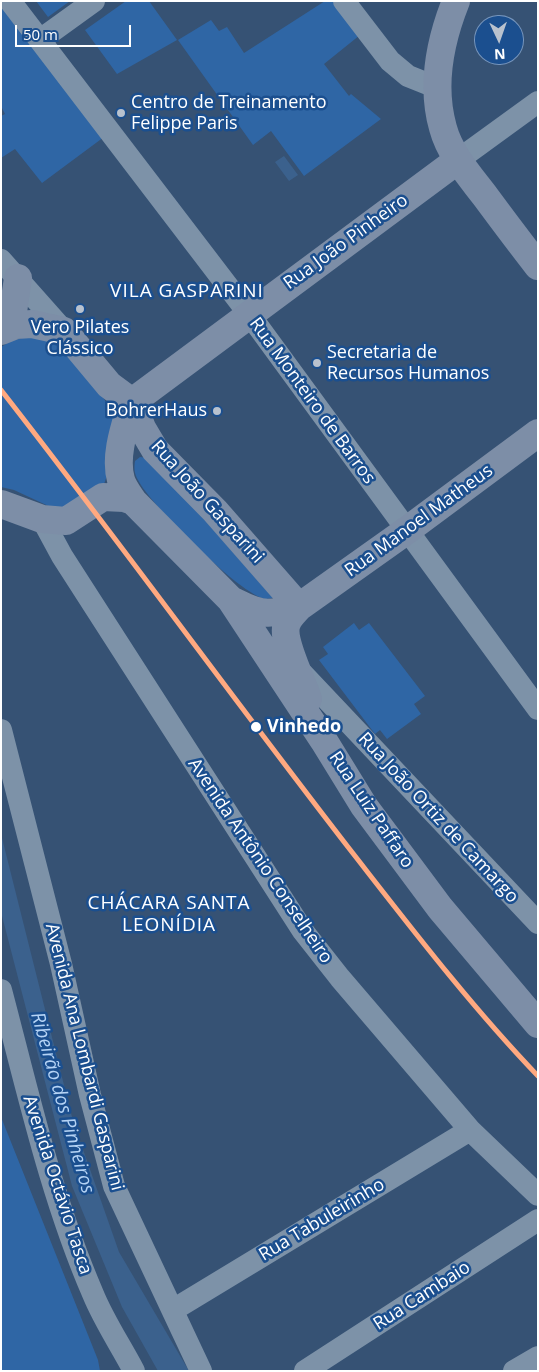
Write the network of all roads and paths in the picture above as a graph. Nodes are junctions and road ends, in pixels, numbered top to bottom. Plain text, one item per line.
1 (10, 1) edge
2 (94, 1) edge
3 (344, 1) edge
4 (456, 1) edge
5 (40, 40) junction
6 (438, 88) junction
7 (538, 102) edge
8 (458, 160) junction
9 (538, 266) edge
10 (10, 269) edge
11 (249, 314) junction
12 (1, 326) edge
13 (64, 330) junction
14 (1, 331) edge
15 (132, 402) junction
16 (538, 433) edge
17 (155, 450) junction
18 (120, 459) junction
19 (133, 501) junction
20 (1, 504) edge
21 (1, 518) edge
22 (38, 518) junction
23 (406, 531) junction
24 (231, 600) junction
25 (299, 607) junction
26 (297, 669) junction
27 (538, 709) edge
28 (1, 730) edge
29 (324, 741) junction
30 (538, 924) edge
31 (1, 990) edge
32 (538, 1024) edge
33 (470, 1130) junction
34 (538, 1195) edge
35 (538, 1220) edge
36 (173, 1310) junction
37 (538, 1357) edge
38 (134, 1371) edge
39 (201, 1371) edge
40 (305, 1371) edge
41 (514, 1371) edge

1 - 5 street, Rua Monteiro de Barros
2 - 5 street
3 - 6 street
4 - 6 main road
5 - 11 street, Rua Monteiro de Barros
6 - 8 main road
7 - 8 street, Rua João Pinheiro
8 - 9 main road
8 - 11 main road, Rua João Pinheiro
10 - 12 main road
10 - 13 street
11 - 15 main road, Rua João Pinheiro
11 - 23 street, Rua Monteiro de Barros
13 - 14 main road
13 - 15 main road
15 - 17 main road, Rua João Gasparini
15 - 18 main road, Rua Luiz Paffaro
16 - 23 main road, Rua Manoel Matheus
17 - 18 main road
17 - 25 main road, Rua João Gasparini
18 - 19 main road, Rua Luiz Paffaro
19 - 22 main road
19 - 24 main road, Rua Luiz Paffaro
20 - 22 main road
21 - 22 main road
22 - 33 street, Avenida Antônio Conselheiro
23 - 25 main road, Rua Manoel Matheus
23 - 27 street, Rua Monteiro de Barros
24 - 25 main road
24 - 29 main road, Rua Luiz Paffaro
25 - 26 main road
26 - 29 main road
26 - 30 street, Rua João Ortiz de Camargo
28 - 36 street, Avenida Ana Lombardi Gasparini
29 - 32 main road, Rua Luiz Paffaro
31 - 38 street, Avenida Octávio Tasca
33 - 34 street, Avenida Antônio Conselheiro
33 - 36 street, Rua Tabuleirinho
35 - 40 street, Rua Cambaio
36 - 39 street, Avenida Ana Lombardi Gasparini
37 - 41 street

